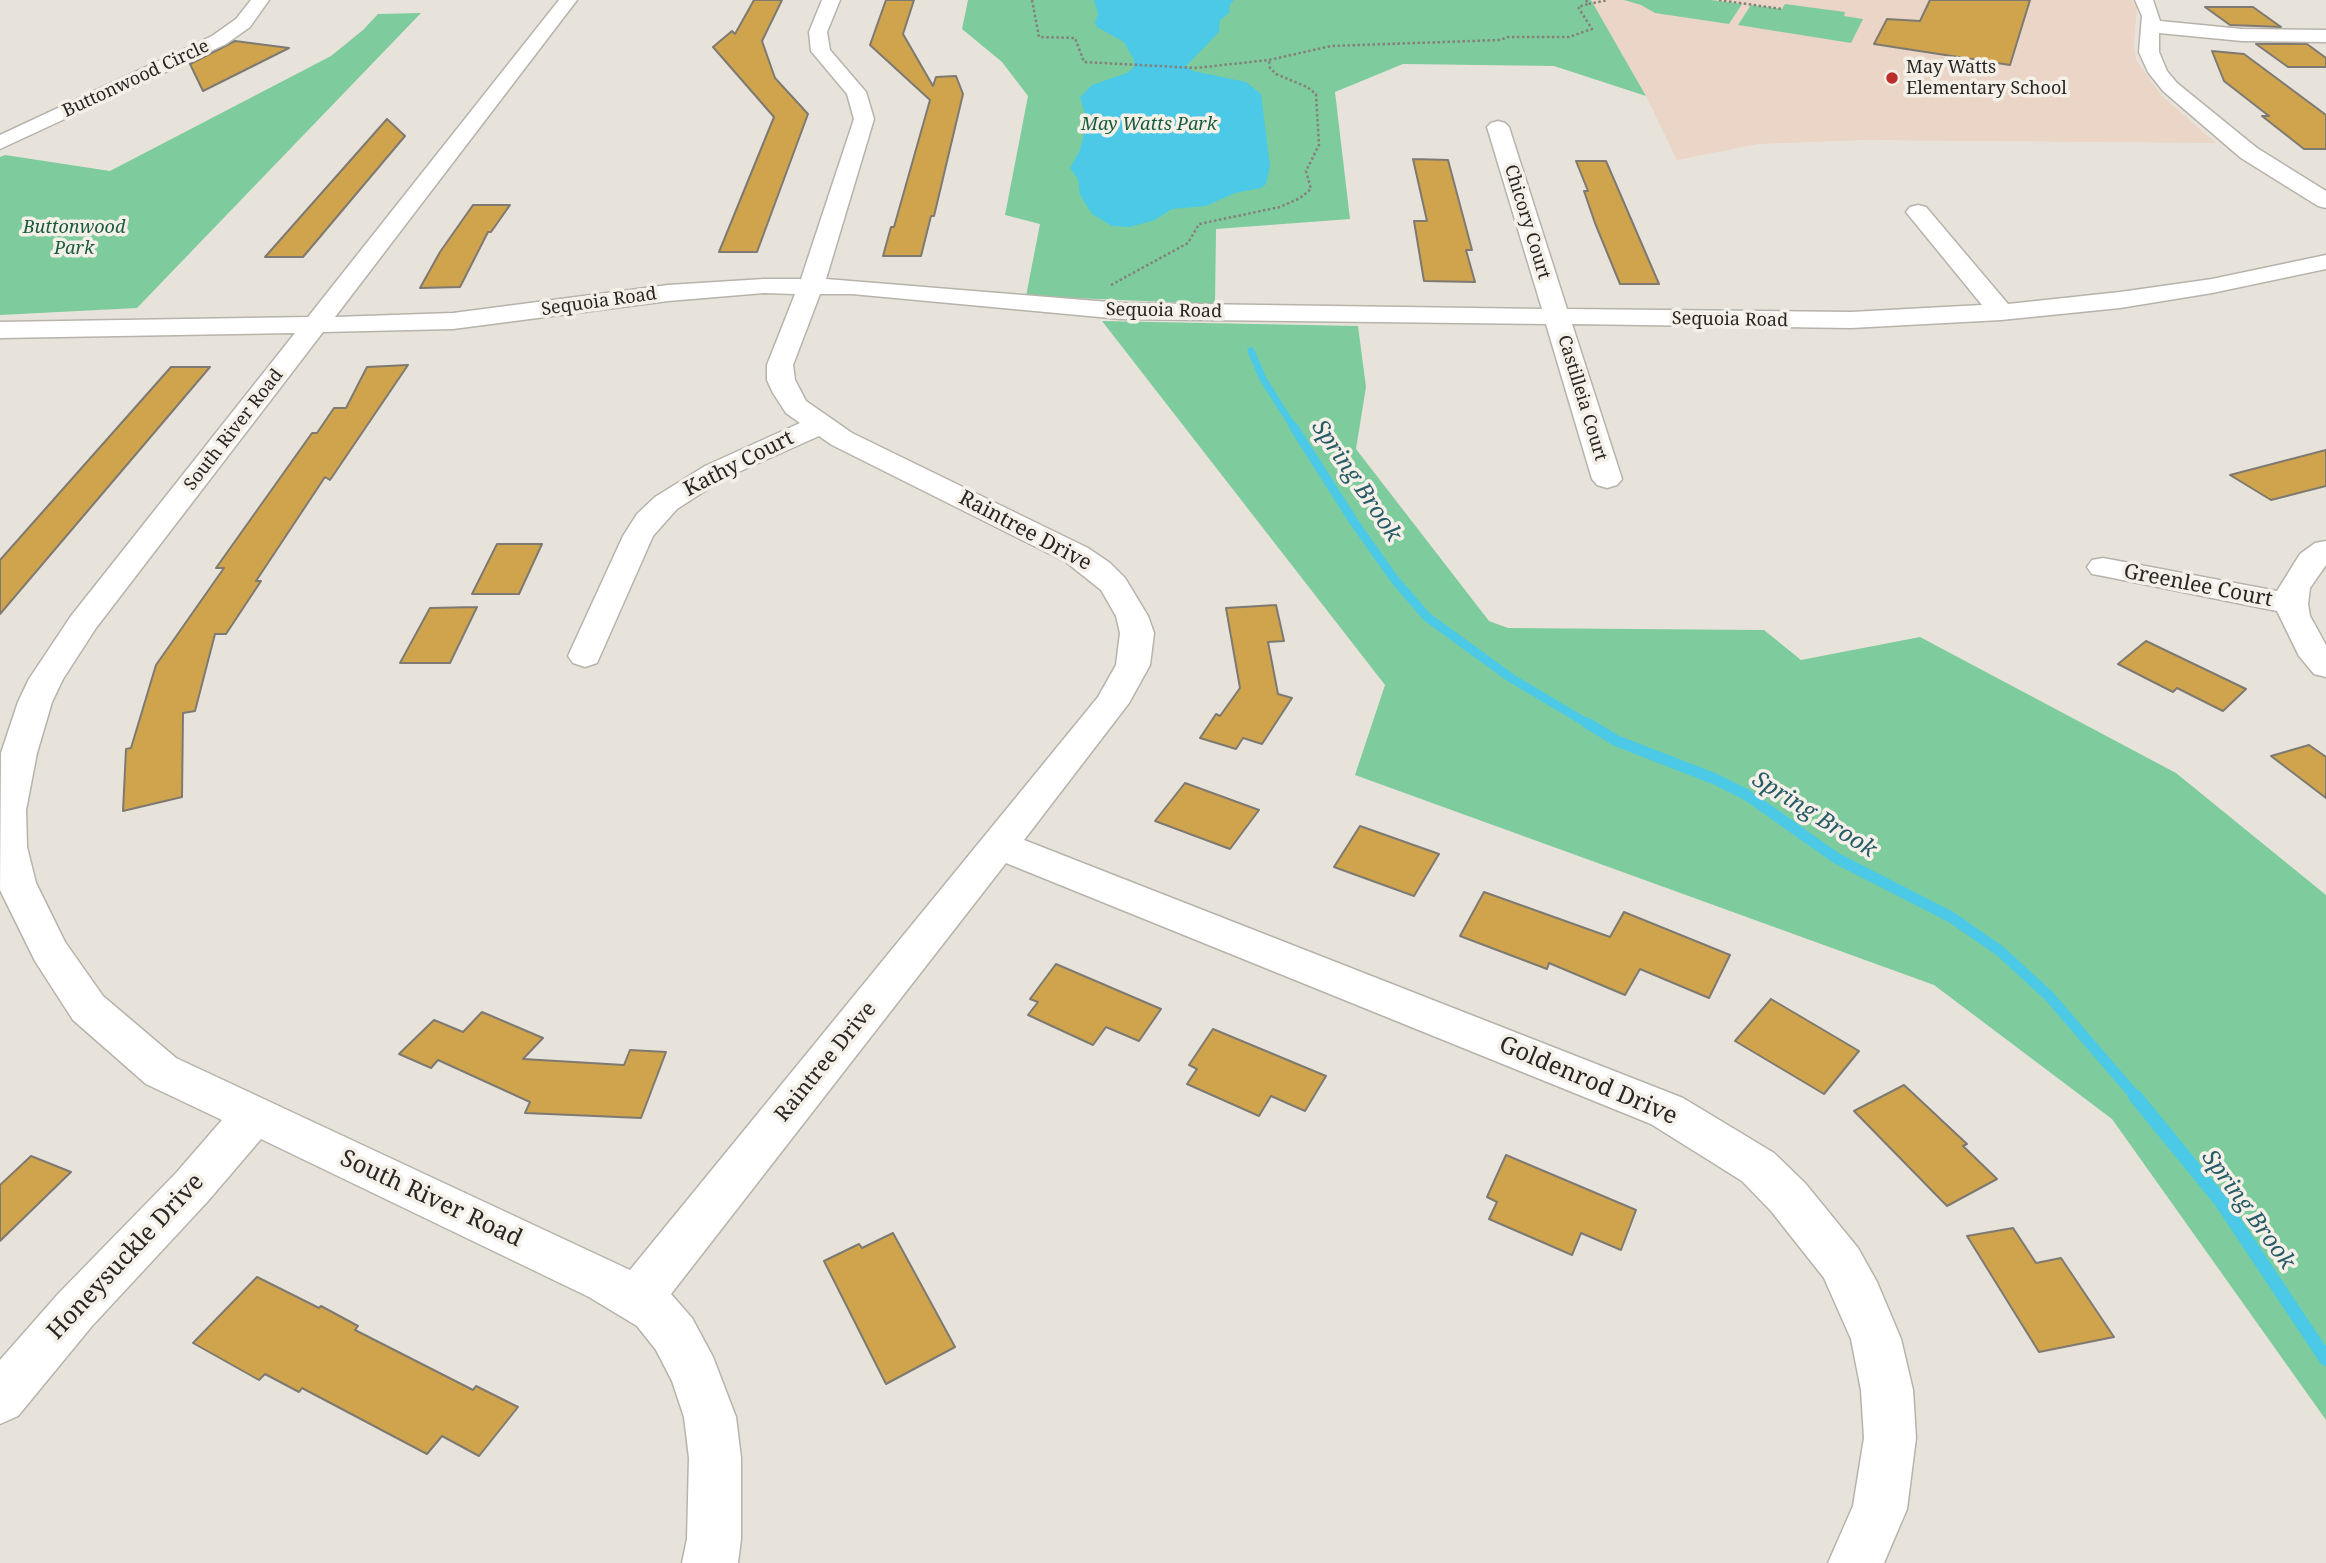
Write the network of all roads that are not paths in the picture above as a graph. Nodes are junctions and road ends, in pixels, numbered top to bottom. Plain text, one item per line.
1 (260, 0) edge
2 (568, 0) edge
3 (831, 0) edge
4 (2144, 0) edge
5 (2150, 26) junction
6 (2326, 36) edge
7 (1498, 127) dead end
8 (0, 143) edge
9 (2326, 201) edge
10 (1918, 212) dead end
11 (2326, 262) edge
12 (810, 287) junction
13 (2001, 312) junction
14 (1557, 317) junction
15 (315, 325) junction
16 (0, 330) edge
17 (819, 425) junction
18 (1607, 479) dead end
19 (2326, 550) edge
20 (2103, 567) dead end
21 (2292, 604) junction
22 (585, 656) dead end
23 (2326, 666) edge
24 (1000, 845) junction
25 (13, 907) edge
26 (253, 1116) junction
27 (636, 1300) junction
28 (0, 1399) edge
29 (710, 1563) edge
30 (1856, 1563) edge

1 - 8 street, Buttonwood Circle
2 - 15 street, South River Road
3 - 12 street, Raintree Drive
4 - 5 street
5 - 6 street
5 - 9 street
7 - 14 street, Chicory Court
10 - 13 street
11 - 13 street, Sequoia Road
12 - 14 street, Sequoia Road
12 - 15 street, Sequoia Road
12 - 17 street, Raintree Drive
13 - 14 street, Sequoia Road
14 - 18 street, Castilleia Court
15 - 16 street, Sequoia Road
15 - 25 street, South River Road
17 - 22 street, Kathy Court
17 - 24 street, Raintree Drive
19 - 21 street
20 - 21 street, Greenlee Court
21 - 23 street
24 - 27 street, Raintree Drive
24 - 30 street, Goldenrod Drive
25 - 26 street, South River Road
26 - 27 street, South River Road
26 - 28 street, Honeysuckle Drive
27 - 29 street, South River Road

